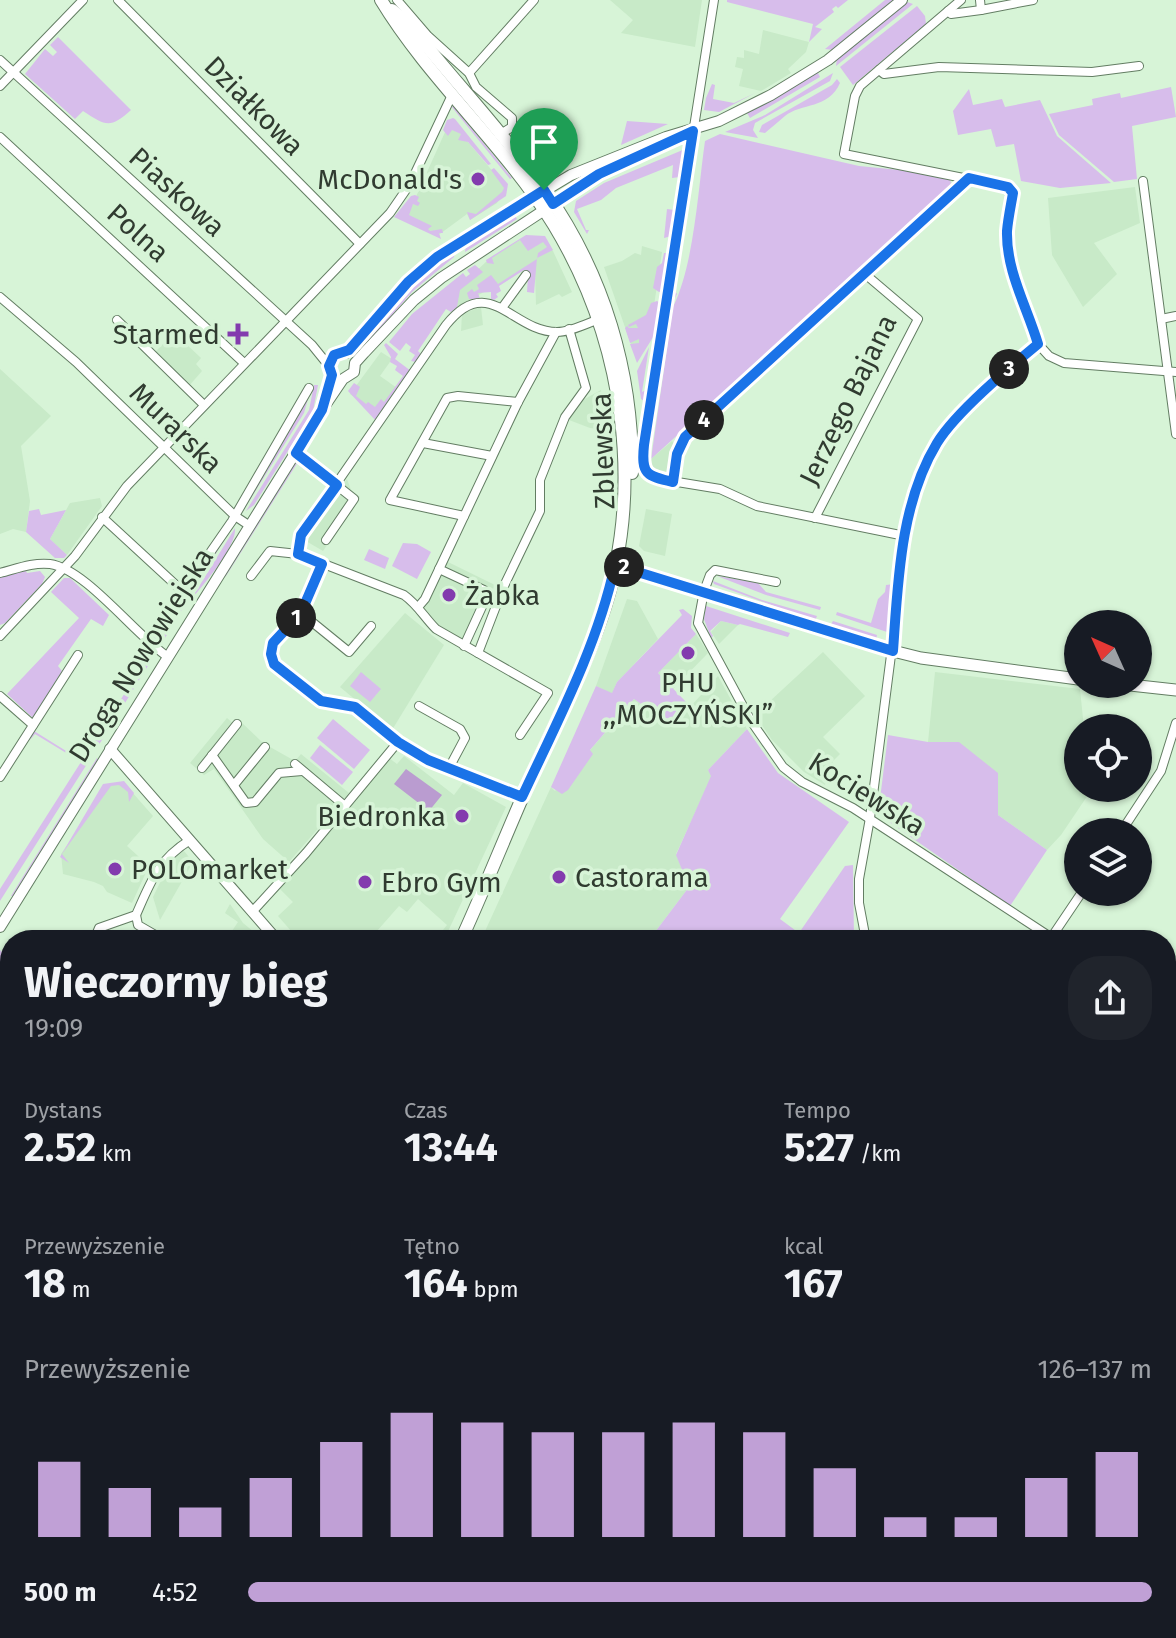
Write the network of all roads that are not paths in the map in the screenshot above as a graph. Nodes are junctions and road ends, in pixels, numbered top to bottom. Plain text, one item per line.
1 (83, 0) edge
2 (118, 0) edge
3 (382, 0) edge
4 (397, 0) edge
5 (534, 0) edge
6 (714, 0) edge
7 (902, 0) edge
8 (961, 0) edge
9 (1033, 0) edge
10 (980, 5) edge
11 (948, 11) junction
12 (893, 58) junction
13 (0, 60) edge
14 (1139, 66) dead end
15 (879, 70) junction
16 (902, 71) junction
17 (13, 72) junction
18 (469, 73) junction
19 (0, 86) edge
20 (452, 95) junction
21 (693, 131) junction
22 (499, 135) junction
23 (0, 137) edge
24 (969, 178) junction
25 (1143, 181) dead end
26 (539, 193) junction
27 (548, 207) junction
28 (360, 244) junction
29 (865, 274) junction
30 (526, 275) dead end
31 (0, 297) edge
32 (502, 308) junction
33 (1176, 316) edge
34 (599, 319) junction
35 (1161, 319) junction
36 (117, 320) dead end
37 (285, 320) junction
38 (569, 329) junction
39 (556, 332) junction
40 (1038, 344) junction
41 (346, 353) junction
42 (244, 363) junction
43 (355, 363) junction
44 (334, 369) junction
45 (1172, 372) edge
46 (309, 388) dead end
47 (518, 402) junction
48 (204, 405) junction
49 (1176, 434) edge
50 (423, 443) junction
51 (164, 447) junction
52 (296, 453) junction
53 (492, 456) junction
54 (673, 482) junction
55 (337, 485) junction
56 (235, 516) junction
57 (464, 516) junction
58 (102, 517) junction
59 (815, 518) junction
60 (250, 526) junction
61 (905, 536) junction
62 (326, 540) dead end
63 (298, 554) junction
64 (322, 564) junction
65 (619, 566) junction
66 (63, 568) junction
67 (439, 569) junction
68 (0, 573) edge
69 (251, 576) dead end
70 (776, 582) dead end
71 (704, 591) junction
72 (419, 606) junction
73 (301, 613) junction
74 (371, 626) dead end
75 (0, 636) edge
76 (464, 646) junction
77 (893, 651) junction
78 (478, 653) junction
79 (78, 655) dead end
80 (168, 657) junction
81 (1064, 677) edge
82 (1152, 687) edge
83 (1176, 690) edge
84 (3, 699) edge
85 (419, 706) dead end
86 (0, 710) edge
87 (1176, 723) edge
88 (237, 724) dead end
89 (33, 725) junction
90 (520, 735) dead end
91 (398, 742) junction
92 (265, 747) dead end
93 (110, 749) junction
94 (212, 755) junction
95 (202, 768) dead end
96 (449, 768) junction
97 (0, 777) edge
98 (234, 785) junction
99 (522, 797) junction
100 (345, 806) junction
101 (870, 818) junction
102 (1130, 818) edge
103 (190, 840) junction
104 (503, 846) junction
105 (1073, 906) edge
106 (252, 912) junction
107 (136, 915) junction
108 (2, 919) edge
109 (98, 930) edge
110 (147, 930) edge
111 (268, 930) edge
112 (465, 930) edge
113 (864, 930) edge
114 (1039, 930) edge
115 (1059, 930) edge

1 - 17 street
2 - 28 street, Działkowa
3 - 20 main road
3 - 22 main road
4 - 18 street
5 - 18 street
6 - 21 street
7 - 21 street
8 - 11 street
9 - 10 street
10 - 11 street
11 - 12 street
12 - 15 street
12 - 16 street
13 - 17 street, Piaskowa
14 - 16 street
15 - 16 street
15 - 24 street
17 - 19 street
17 - 37 street, Piaskowa
18 - 22 street
20 - 26 main road
20 - 28 street
21 - 26 street
21 - 27 street
21 - 54 street
22 - 26 main road
23 - 42 street, Polna
24 - 29 street
24 - 40 street
25 - 35 street
26 - 27 main road, Zblewska
26 - 41 street
27 - 34 main road, Zblewska
27 - 43 street
27 - 65 main road, Zblewska
28 - 37 street
29 - 54 street
29 - 59 street, Jerzego Bajana
30 - 32 street
31 - 51 street, Murarska
32 - 39 street
32 - 55 street
33 - 35 street
34 - 38 street
34 - 65 main road, Zblewska
35 - 45 street
36 - 48 street
37 - 42 street
37 - 44 street, Piaskowa
38 - 39 street
38 - 78 street
39 - 47 street
40 - 45 street
40 - 61 street
41 - 43 street
41 - 44 street
42 - 48 street
43 - 44 street, Droga Nowowiejska
44 - 52 street, Droga Nowowiejska
45 - 49 street
46 - 56 street
47 - 50 street
47 - 53 street
48 - 51 street
50 - 53 street
50 - 57 street
51 - 56 street, Murarska
51 - 58 street
52 - 55 street
52 - 60 street, Droga Nowowiejska
53 - 57 street
54 - 59 street
55 - 62 street
55 - 63 street
56 - 58 street
56 - 60 street, Murarska
57 - 67 street
58 - 66 street
59 - 61 street
60 - 80 street, Droga Nowowiejska
61 - 77 street
63 - 64 street
63 - 69 street
64 - 72 street
64 - 73 street
65 - 71 main road
65 - 99 main road, Zblewska
65 - 104 main road, Zblewska
66 - 68 street
66 - 75 street
66 - 80 street
67 - 72 street
67 - 76 street
70 - 71 street
71 - 77 main road
71 - 101 street, Kociewska
72 - 76 street
73 - 74 street
73 - 91 street
76 - 78 street
77 - 81 main road
77 - 101 street
78 - 90 street
79 - 89 street
80 - 93 street, Droga Nowowiejska
82 - 83 main road
84 - 86 street
84 - 89 street
85 - 96 street
87 - 102 street
88 - 94 street
89 - 97 street
91 - 96 street
91 - 100 street
92 - 98 street
93 - 103 street
93 - 108 street, Droga Nowowiejska
94 - 95 street
94 - 98 street
96 - 99 street
98 - 100 street
99 - 104 main road, Zblewska
100 - 106 street
101 - 113 street
101 - 114 street, Kociewska
103 - 106 street
103 - 107 street
104 - 112 main road, Zblewska
105 - 115 street
106 - 111 street
107 - 109 street
107 - 110 street

